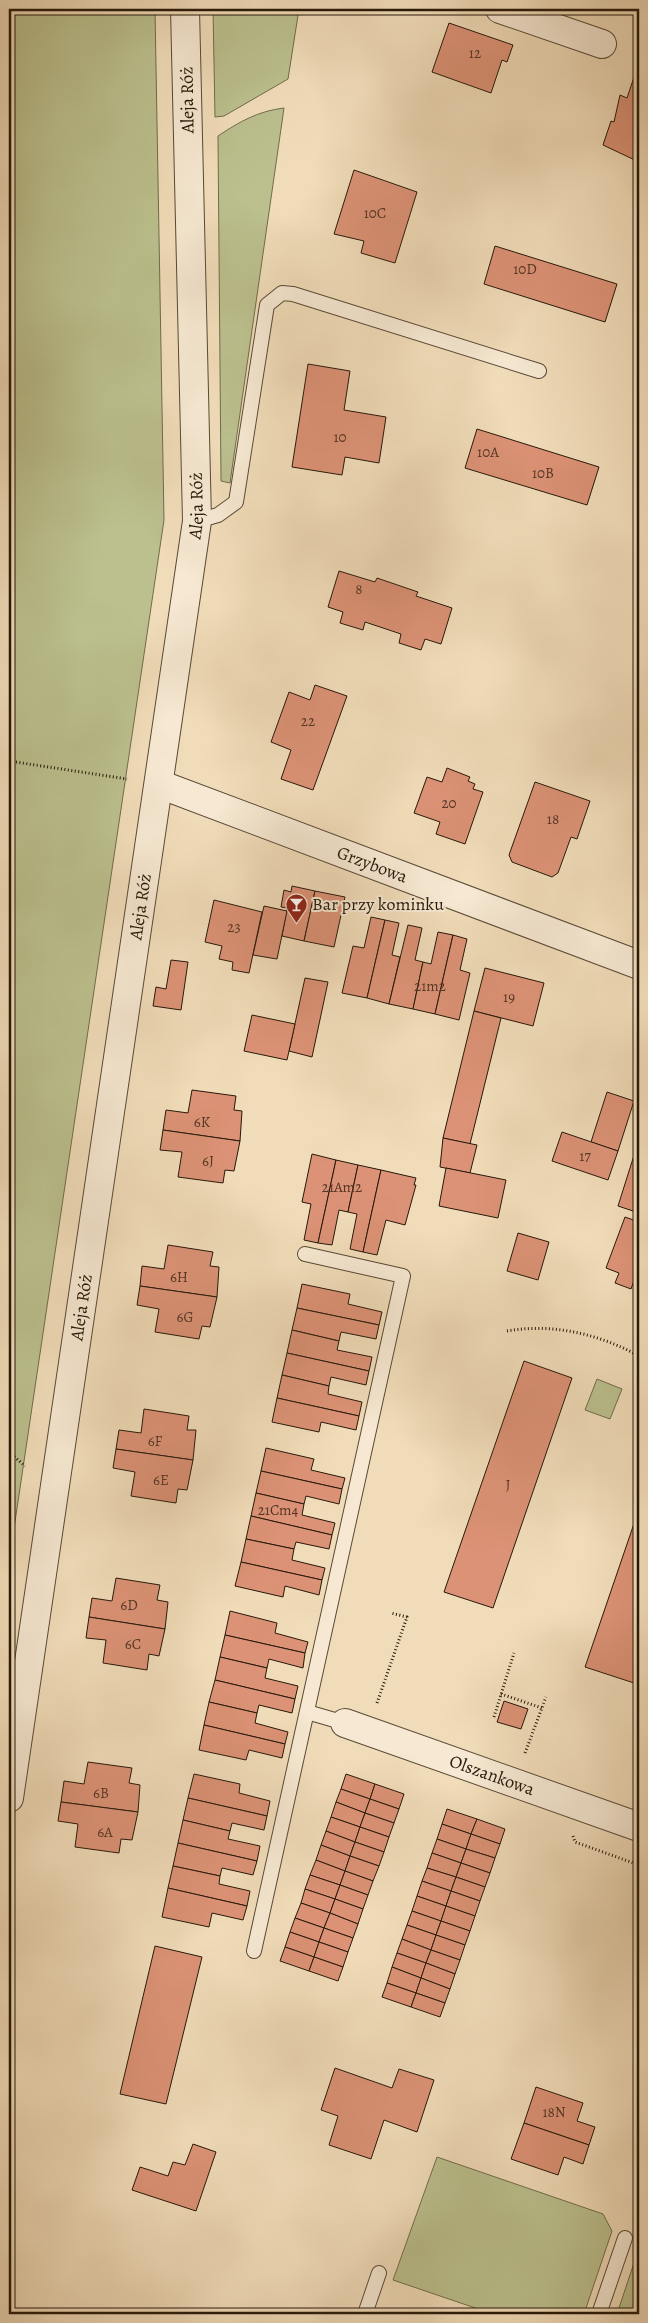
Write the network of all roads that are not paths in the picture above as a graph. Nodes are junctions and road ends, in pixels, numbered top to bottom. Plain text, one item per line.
1 (185, 9) edge
2 (500, 9) edge
3 (602, 44) dead end
4 (539, 372) dead end
5 (197, 521) junction
6 (160, 784) junction
7 (639, 965) edge
8 (305, 1254) dead end
9 (307, 1712) junction
10 (356, 1726) joint
11 (9, 1798) edge
12 (639, 1827) edge
13 (254, 1951) dead end
14 (625, 2238) dead end
15 (379, 2273) dead end
16 (365, 2314) edge
17 (599, 2314) edge

1 - 5 street, Aleja Róż
2 - 3 street
4 - 5 lane
5 - 6 street, Aleja Róż
6 - 7 street, Grzybowa
6 - 11 street, Aleja Róż
8 - 9 lane
9 - 10 lane
9 - 13 lane
10 - 12 street, Olszankowa
14 - 17 lane
15 - 16 lane

